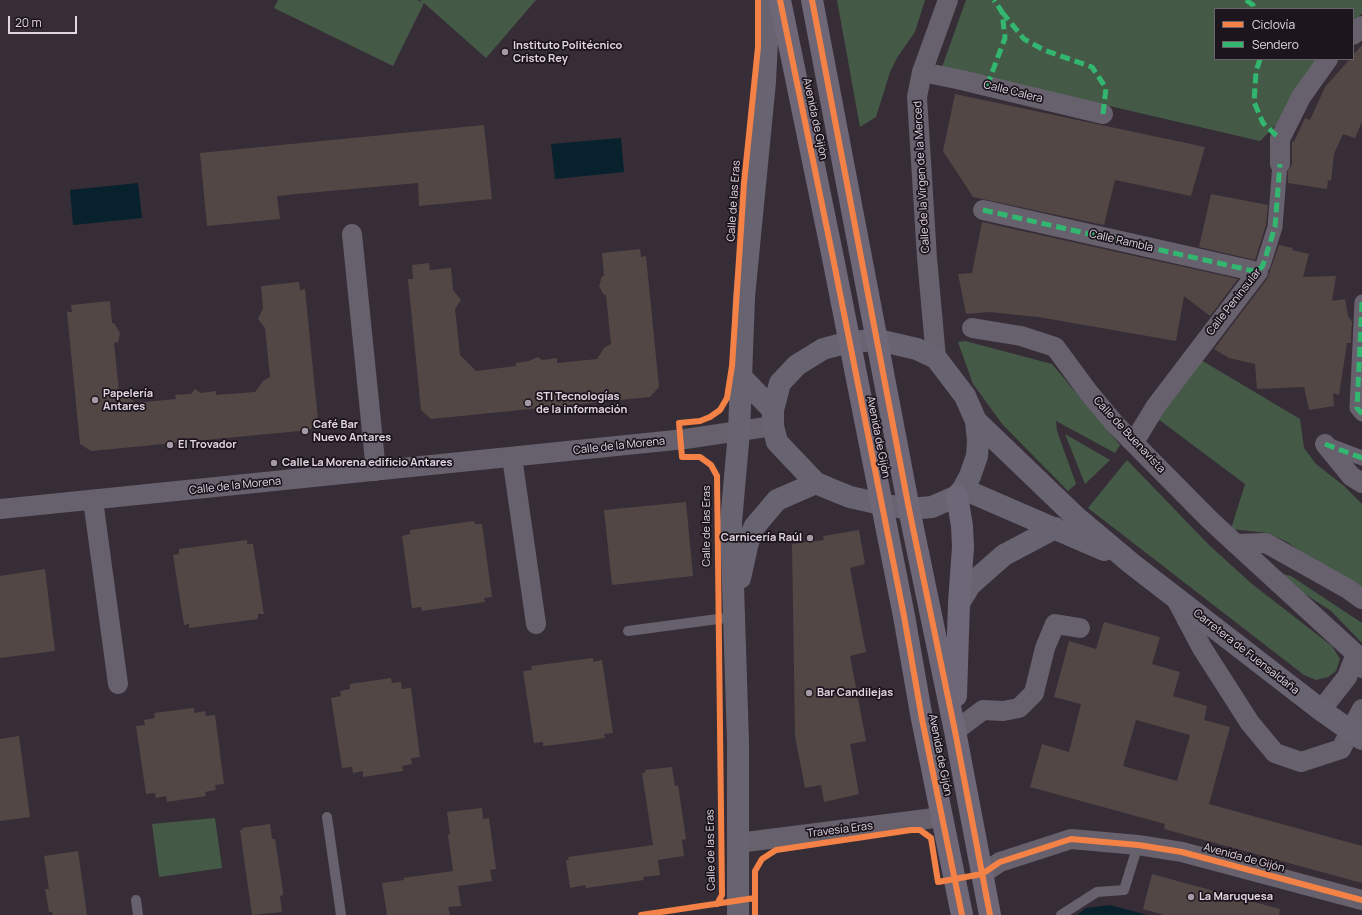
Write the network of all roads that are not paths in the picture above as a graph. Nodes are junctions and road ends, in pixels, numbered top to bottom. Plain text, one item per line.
1 (769, 0) edge
2 (780, 0) edge
3 (812, 0) edge
4 (948, 0) edge
5 (1362, 26) edge
6 (1354, 34) edge
7 (1327, 60) edge
8 (922, 72) junction
9 (1103, 114) dead end
10 (1280, 164) joint
11 (983, 210) dead end
12 (352, 234) dead end
13 (1258, 272) junction
14 (1362, 302) edge
15 (972, 328) dead end
16 (878, 340) junction
17 (849, 342) junction
18 (936, 358) junction
19 (742, 378) junction
20 (1362, 414) edge
21 (773, 418) junction
22 (976, 421) junction
23 (739, 432) junction
24 (1134, 442) junction
25 (1325, 444) joint
26 (512, 457) junction
27 (1362, 458) edge
28 (376, 471) junction
29 (816, 483) junction
30 (1362, 483) edge
31 (960, 493) junction
32 (93, 500) junction
33 (881, 504) junction
34 (909, 508) junction
35 (0, 509) edge
36 (1055, 528) junction
37 (1236, 544) junction
38 (1132, 564) junction
39 (1175, 597) junction
40 (1362, 599) edge
41 (959, 603) junction
42 (733, 615) junction
43 (536, 624) dead end
44 (1080, 628) dead end
45 (628, 631) dead end
46 (1359, 660) edge
47 (118, 684) dead end
48 (1321, 710) junction
49 (1362, 710) edge
50 (955, 731) junction
51 (1357, 735) edge
52 (327, 817) dead end
53 (942, 817) junction
54 (738, 843) junction
55 (1138, 844) junction
56 (982, 874) junction
57 (136, 900) dead end
58 (1362, 900) edge
59 (138, 915) edge
60 (341, 915) edge
61 (738, 915) edge
62 (962, 915) edge
63 (990, 915) edge
64 (1060, 915) edge

1 - 19 main road, Calle de las Eras
2 - 17 highway, Avenida de Gijón
3 - 16 highway, Avenida de Gijón
4 - 8 street, Calle de la Virgen de la Merced
5 - 6 street
7 - 10 street, Calle Peninsular
8 - 9 street, Calle Calera
8 - 18 street, Calle de la Virgen de la Merced
10 - 13 street, Calle Peninsular
11 - 13 street, Calle Rambla
12 - 28 street
13 - 24 street, Calle Peninsular
14 - 20 street
15 - 24 street, Calle de Buenavista
16 - 17 main road
16 - 18 main road
16 - 34 highway, Avenida de Gijón
17 - 21 main road
17 - 33 highway, Avenida de Gijón
18 - 22 main road
19 - 21 main road
19 - 23 main road, Calle de las Eras
21 - 23 street, Calle de la Morena
21 - 29 main road
22 - 31 main road
22 - 38 main road
23 - 26 street, Calle de la Morena
23 - 42 main road, Calle de las Eras
24 - 37 street, Calle de Buenavista
25 - 27 street
25 - 30 street
26 - 28 street, Calle de la Morena
26 - 43 street
28 - 32 street, Calle de la Morena
29 - 33 main road
29 - 42 main road
31 - 34 main road
31 - 36 main road
31 - 41 highway
32 - 35 street, Calle de la Morena
32 - 47 street
33 - 34 main road
33 - 53 highway, Avenida de Gijón
34 - 50 highway, Avenida de Gijón
36 - 38 main road
36 - 41 main road
37 - 40 street
37 - 46 street, Calle de Buenavista
38 - 39 main road, Carretera de Fuensaldaña
39 - 48 main road, Carretera de Fuensaldaña
39 - 51 street
41 - 50 highway
42 - 45 lane
42 - 54 main road, Calle de las Eras
44 - 50 street, Avenida de Gijón
46 - 48 street
48 - 51 main road, Carretera de Fuensaldaña
49 - 51 street
50 - 56 highway, Avenida de Gijón
52 - 60 lane
53 - 54 street, Travesía Eras
53 - 62 highway, Avenida de Gijón
54 - 61 main road, Calle de las Eras
55 - 56 street, Avenida de Gijón
55 - 58 street, Avenida de Gijón
55 - 64 lane
56 - 63 highway, Avenida de Gijón
57 - 59 lane

